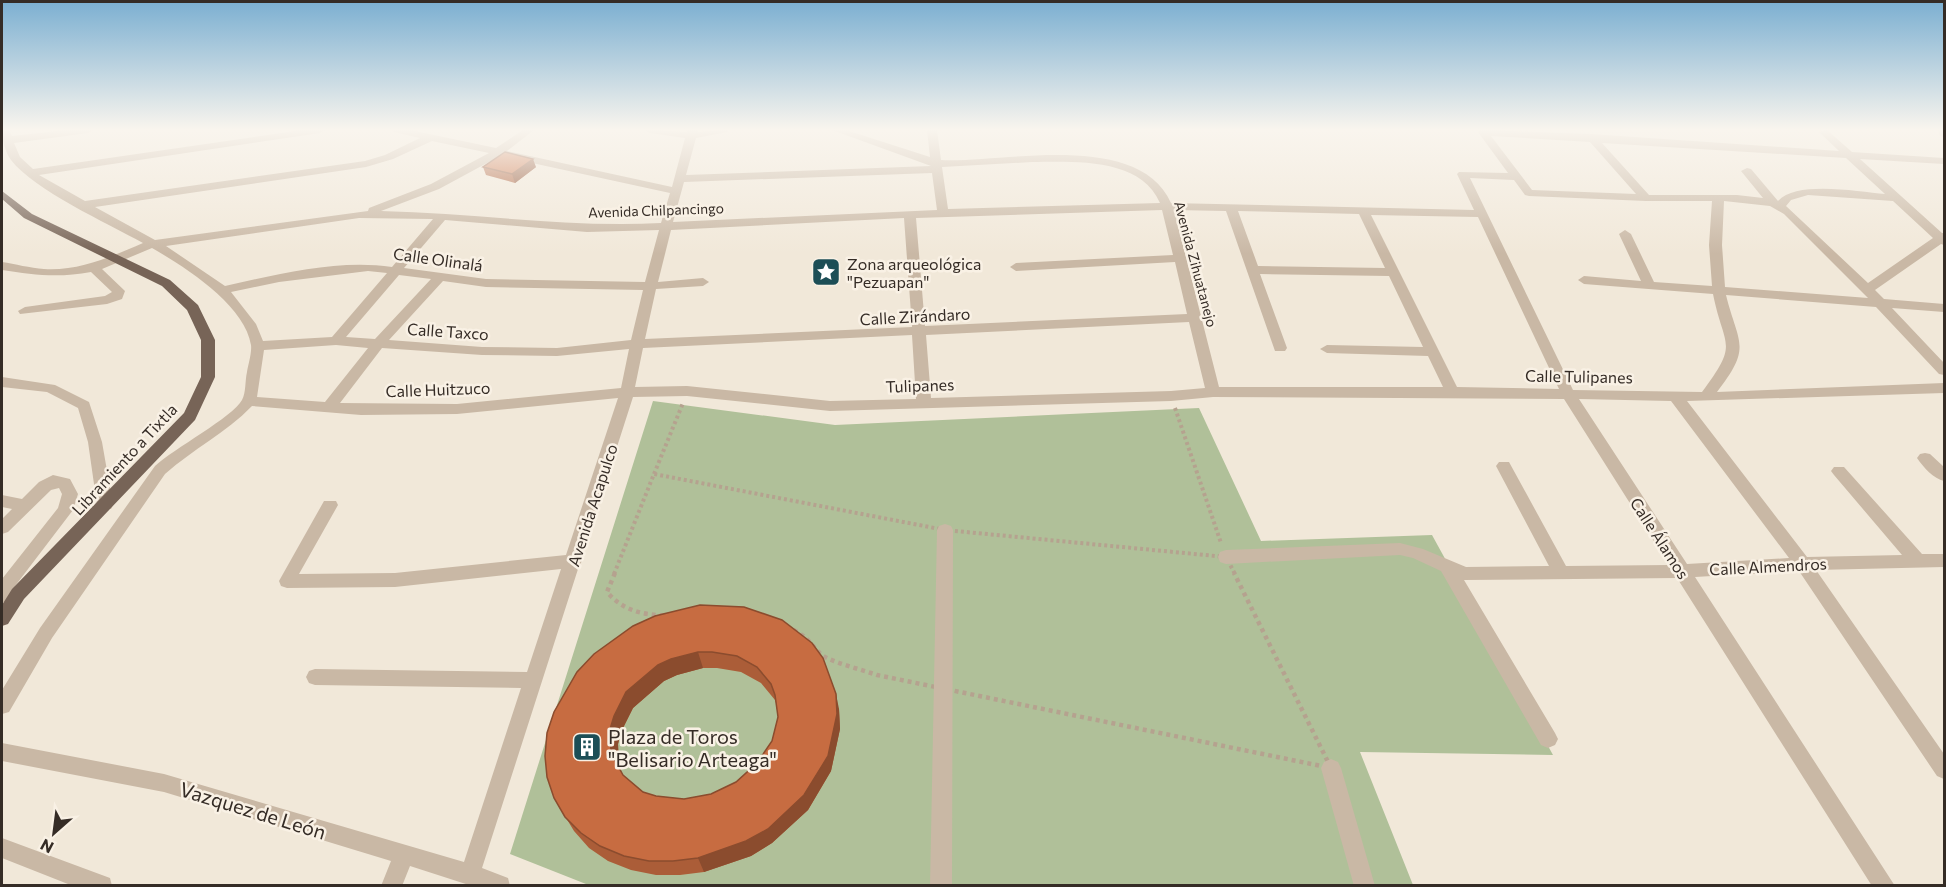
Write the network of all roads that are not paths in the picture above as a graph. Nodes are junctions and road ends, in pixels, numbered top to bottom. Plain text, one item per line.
1 (40, 171) edge
2 (315, 171) edge
3 (464, 171) edge
4 (604, 171) edge
5 (682, 171) edge
6 (870, 171) edge
7 (938, 171) edge
8 (1135, 171) edge
9 (1512, 171) edge
10 (1622, 171) edge
11 (1747, 171) dead end
12 (1866, 171) edge
13 (29, 173) joint
14 (1516, 177) junction
15 (678, 185) junction
16 (2, 194) edge
17 (1646, 198) junction
18 (1897, 198) junction
19 (1718, 199) junction
20 (1777, 204) junction
21 (85, 205) junction
22 (1167, 206) junction
23 (1231, 208) junction
24 (1364, 212) junction
25 (943, 213) junction
26 (358, 214) junction
27 (910, 214) junction
28 (1484, 214) junction
29 (442, 216) junction
30 (667, 226) junction
31 (1626, 234) dead end
32 (1944, 238) edge
33 (152, 244) junction
34 (1180, 258) junction
35 (117, 260) junction
36 (2, 266) edge
37 (1016, 267) dead end
38 (94, 268) junction
39 (397, 270) junction
40 (1253, 270) junction
41 (1394, 272) junction
42 (441, 276) junction
43 (1584, 280) dead end
44 (703, 282) dead end
45 (650, 286) junction
46 (1650, 286) junction
47 (1867, 289) junction
48 (223, 290) junction
49 (1719, 292) junction
50 (1881, 304) junction
51 (1944, 309) edge
52 (25, 311) dead end
53 (1195, 318) junction
54 (919, 332) junction
55 (336, 341) junction
56 (379, 343) junction
57 (636, 344) junction
58 (258, 346) junction
59 (1280, 348) dead end
60 (1327, 349) dead end
61 (1433, 352) junction
62 (1944, 371) edge
63 (2, 382) edge
64 (1944, 388) edge
65 (627, 392) junction
66 (1214, 392) junction
67 (1452, 392) junction
68 (1568, 394) junction
69 (1675, 396) junction
70 (1706, 397) junction
71 (249, 401) junction
72 (924, 403) junction
73 (329, 407) junction
74 (156, 454) junction
75 (1925, 458) dead end
76 (172, 459) junction
77 (1504, 466) dead end
78 (1839, 471) dead end
79 (1944, 476) edge
80 (2, 501) edge
81 (330, 504) dead end
82 (25, 505) junction
83 (105, 505) junction
84 (2, 528) edge
85 (945, 530) road end
86 (1226, 557) road end
87 (1917, 560) junction
88 (1944, 560) edge
89 (574, 561) junction
90 (1803, 564) junction
91 (1448, 568) junction
92 (1560, 571) junction
93 (1682, 571) junction
94 (2, 596) edge
95 (2, 619) edge
96 (315, 677) dead end
97 (533, 680) junction
98 (2, 706) edge
99 (1548, 739) dead end
100 (2, 752) edge
101 (1331, 768) road end
102 (1944, 770) edge
103 (2, 848) edge
104 (404, 854) junction
105 (470, 874) junction
106 (102, 885) edge
107 (391, 885) edge
108 (500, 885) edge
109 (941, 885) edge
110 (1365, 885) edge
111 (1885, 885) edge

1 - 13 street
2 - 21 street
3 - 26 street
4 - 15 street
5 - 15 street, Avenida Acapulco
6 - 15 street
7 - 25 street
8 - 22 street, Avenida Zihuatanejo
9 - 14 street
10 - 17 street
11 - 20 street
12 - 18 street
13 - 21 street
14 - 17 street
14 - 28 street, Calle Álamos
15 - 30 street, Avenida Acapulco
16 - 35 main road, Libramiento a Tixtla
17 - 19 street
18 - 20 street
18 - 32 street
19 - 20 street
19 - 49 street
20 - 47 street
21 - 33 street
22 - 23 street, Avenida Chilpancingo
22 - 25 street, Avenida Chilpancingo
22 - 34 street, Avenida Zihuatanejo
23 - 24 street, Avenida Chilpancingo
23 - 40 street
24 - 28 street, Avenida Chilpancingo
24 - 41 street
25 - 27 street, Avenida Chilpancingo
26 - 29 street, Avenida Chilpancingo
26 - 33 street, Avenida Chilpancingo
27 - 30 street, Avenida Chilpancingo
27 - 54 street
28 - 68 street, Calle Álamos
29 - 30 street, Avenida Chilpancingo
29 - 39 street
30 - 45 street, Avenida Acapulco
31 - 46 street
32 - 47 street
33 - 35 street, Avenida Chilpancingo
33 - 48 street
34 - 37 street
34 - 53 street, Avenida Zihuatanejo
35 - 38 street, Avenida Chilpancingo
35 - 74 main road, Libramiento a Tixtla
36 - 38 street, Avenida Chilpancingo
38 - 52 street
39 - 42 street, Calle Olinalá
39 - 48 street, Calle Olinalá
39 - 55 street
40 - 41 street
40 - 59 street
41 - 61 street
42 - 45 street, Calle Olinalá
42 - 56 street
43 - 46 street
44 - 45 street, Calle Olinalá
45 - 57 street, Avenida Acapulco
46 - 49 street
47 - 50 street
48 - 58 street
49 - 50 street
49 - 70 street
50 - 51 street
50 - 62 street
53 - 54 street, Calle Zirándaro
53 - 66 street, Avenida Zihuatanejo
54 - 57 street, Calle Zirándaro
54 - 72 street
55 - 56 street, Calle Taxco
55 - 58 street, Calle Taxco
56 - 57 street, Calle Taxco
56 - 73 street
57 - 65 street, Avenida Acapulco
58 - 71 street
60 - 61 street
61 - 67 street
63 - 83 street
64 - 70 street, Calle Tulipanes
65 - 72 street, Tulipanes
65 - 73 street, Calle Huitzuco
65 - 89 street, Avenida Acapulco
66 - 67 street, Calle Tulipanes
66 - 72 street, Tulipanes
67 - 68 street, Calle Tulipanes
68 - 69 street, Calle Tulipanes
68 - 93 street, Calle Álamos
69 - 70 street, Calle Tulipanes
69 - 90 street
71 - 73 street, Calle Huitzuco
71 - 76 street
74 - 76 street
74 - 83 main road, Libramiento a Tixtla
75 - 79 street
76 - 98 street
77 - 92 street
78 - 87 street
80 - 82 street
81 - 89 street
82 - 84 street
82 - 94 street
83 - 95 main road, Libramiento a Tixtla
85 - 109 street
86 - 91 street, Calle Almendros
87 - 88 street, Calle Almendros
87 - 90 street, Calle Almendros
89 - 97 street, Avenida Acapulco
90 - 93 street, Calle Almendros
90 - 102 street
91 - 92 street, Calle Almendros
91 - 99 street
92 - 93 street, Calle Almendros
93 - 111 street, Calle Álamos
96 - 97 street
97 - 105 street, Avenida Acapulco
100 - 104 street, Vazquez de León
101 - 110 street
103 - 106 street
104 - 105 street, Vazquez de León
104 - 107 street
105 - 108 street, Vazquez de León

